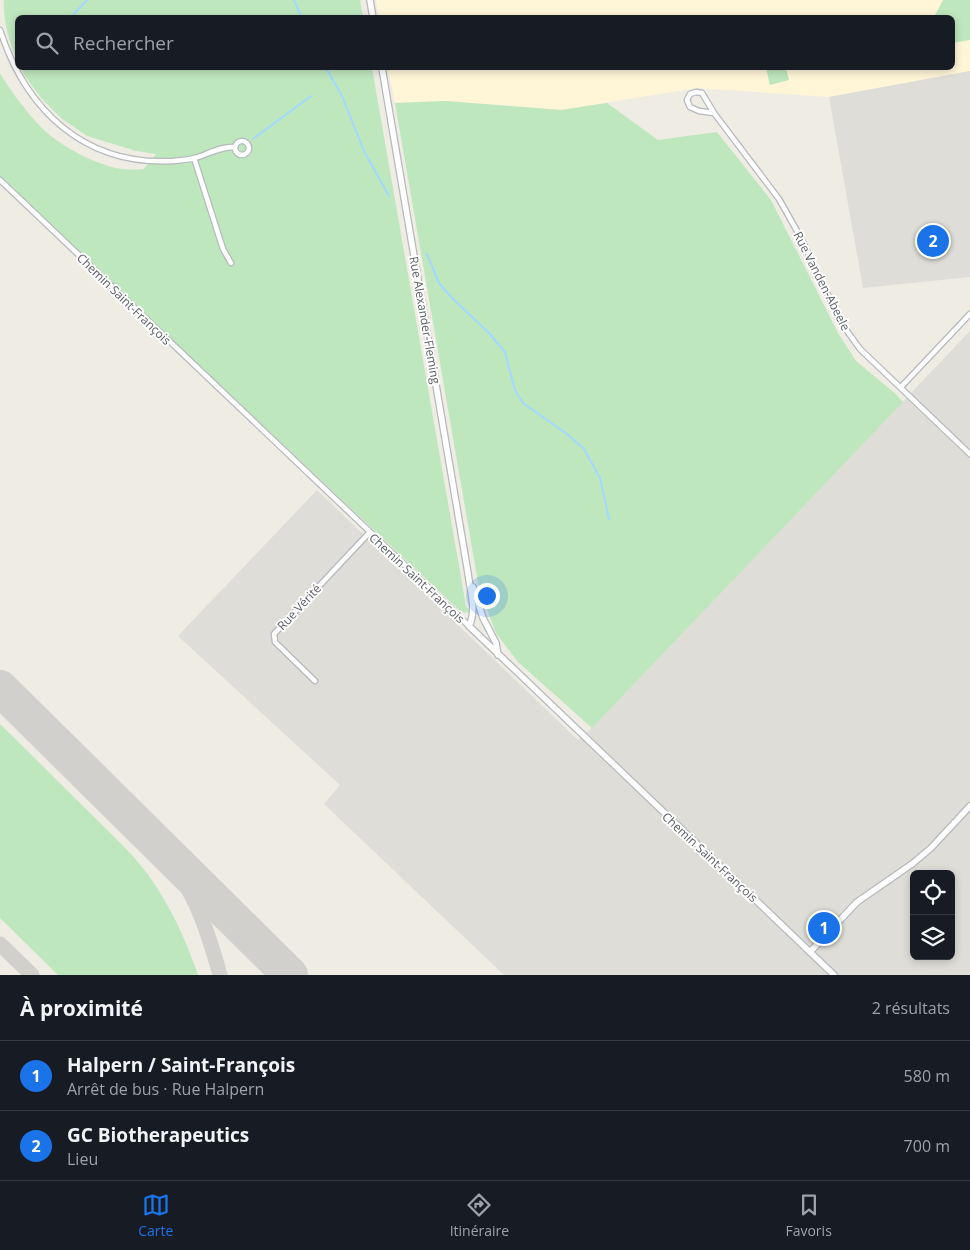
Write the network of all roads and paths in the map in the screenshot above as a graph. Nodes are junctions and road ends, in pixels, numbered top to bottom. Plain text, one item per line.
1 (370, 0) edge
2 (372, 15) edge
3 (0, 30) edge
4 (15, 67) edge
5 (16, 70) edge
6 (382, 70) edge
7 (714, 113) junction
8 (235, 146) dead end
9 (194, 158) junction
10 (0, 180) edge
11 (230, 263) dead end
12 (970, 314) edge
13 (901, 387) junction
14 (970, 454) edge
15 (369, 533) junction
16 (468, 573) junction
17 (469, 626) junction
18 (498, 655) junction
19 (315, 681) dead end
20 (970, 806) edge
21 (810, 952) junction
22 (834, 975) edge

1 - 2 street
3 - 4 street
5 - 9 street
6 - 16 street, Rue Alexander-Fleming
7 - 7 street, Rue Vanden-Abeele
7 - 13 street, Rue Vanden-Abeele
8 - 9 street
9 - 11 street
10 - 15 street, Chemin Saint-François
12 - 13 street
13 - 14 street, Rue Vanden-Abeele
15 - 17 street, Chemin Saint-François
15 - 19 street, Rue Vérité
16 - 17 street, Rue Alexander-Fleming
16 - 18 street, Rue Alexander-Fleming
17 - 18 street, Chemin Saint-François
18 - 21 street, Chemin Saint-François
20 - 21 street
21 - 22 street, Chemin Saint-François

